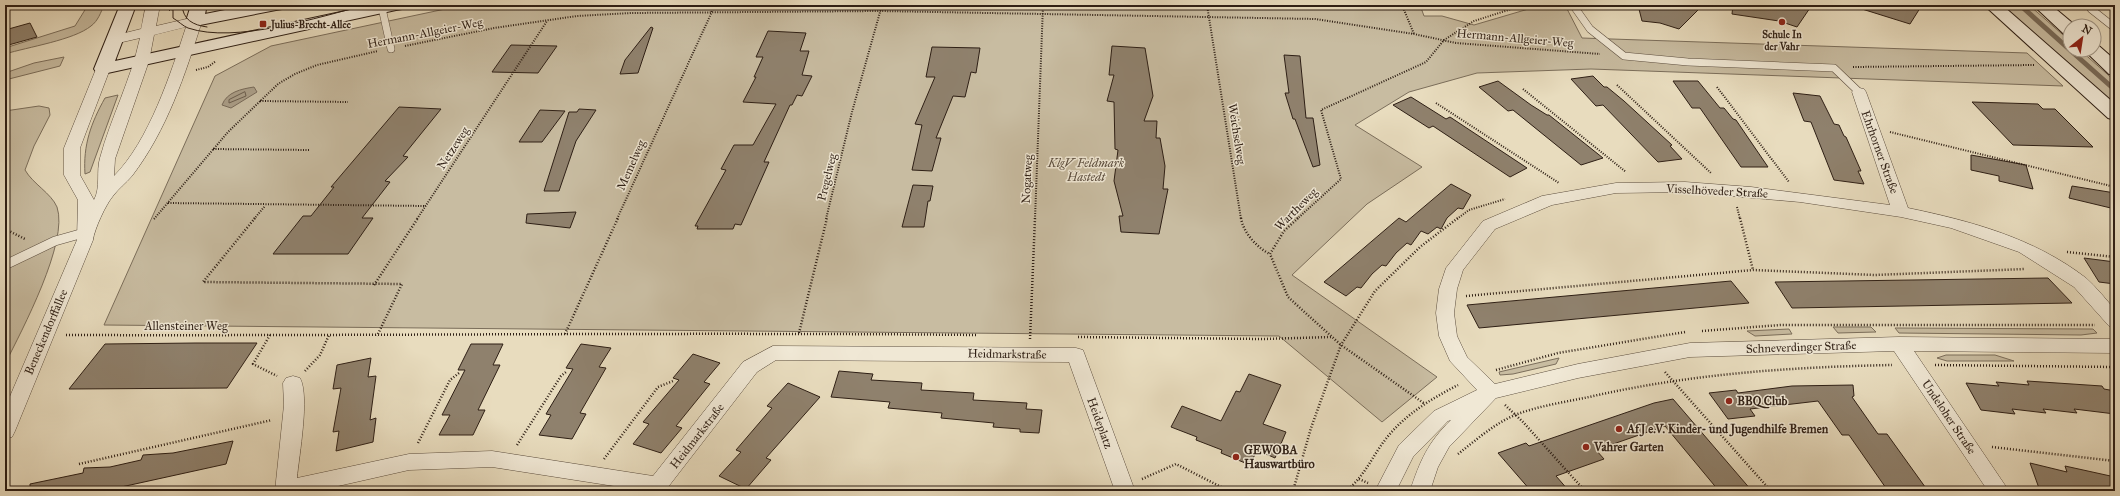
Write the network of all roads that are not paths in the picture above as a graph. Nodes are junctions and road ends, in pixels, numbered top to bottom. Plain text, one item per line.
1 (128, 5) edge
2 (153, 5) edge
3 (276, 5) edge
4 (1573, 5) edge
5 (1992, 5) edge
6 (2041, 5) edge
7 (2090, 5) edge
8 (389, 7) edge
9 (197, 13) edge
10 (2062, 23) edge
11 (2115, 28) edge
12 (147, 32) junction
13 (114, 40) junction
14 (391, 49) road end
15 (185, 52) junction
16 (142, 61) junction
17 (103, 69) junction
18 (1859, 92) joint
19 (2115, 114) edge
20 (105, 194) junction
21 (1901, 212) junction
22 (86, 232) junction
23 (5, 265) edge
24 (2115, 320) edge
25 (1899, 344) junction
26 (2115, 346) edge
27 (1076, 355) joint
28 (293, 383) road end
29 (1491, 392) junction
30 (5, 431) edge
31 (1124, 489) edge
32 (285, 490) edge
33 (1385, 491) edge
34 (1420, 491) edge
35 (1999, 491) edge

1 - 13 main road, Beneckendorffallee
2 - 12 street, Beneckendorffallee
3 - 9 main road
4 - 18 lane
5 - 19 main road
6 - 10 main road
7 - 11 lane
8 - 14 lane
8 - 15 main road
9 - 12 street
9 - 15 street, Beneckendorffallee
12 - 13 street
12 - 16 street, Beneckendorffallee
13 - 17 main road, Beneckendorffallee
15 - 16 main road
15 - 20 street, Beneckendorffallee
16 - 17 main road
16 - 20 street, Beneckendorffallee
17 - 22 street, Beneckendorffallee
18 - 21 street, Ehrhorner Straße
20 - 22 street, Beneckendorffallee
21 - 24 street, Visselhöveder Straße
21 - 29 street, Visselhöveder Straße
22 - 23 lane
22 - 30 street, Beneckendorffallee
25 - 26 street, Schneverdinger Straße
25 - 29 street, Schneverdinger Straße
25 - 35 street, Undeloher Straße
27 - 31 street, Heideplatz
27 - 32 street, Heidmarkstraße
28 - 32 street
29 - 33 street, Schneverdinger Straße
29 - 34 street

